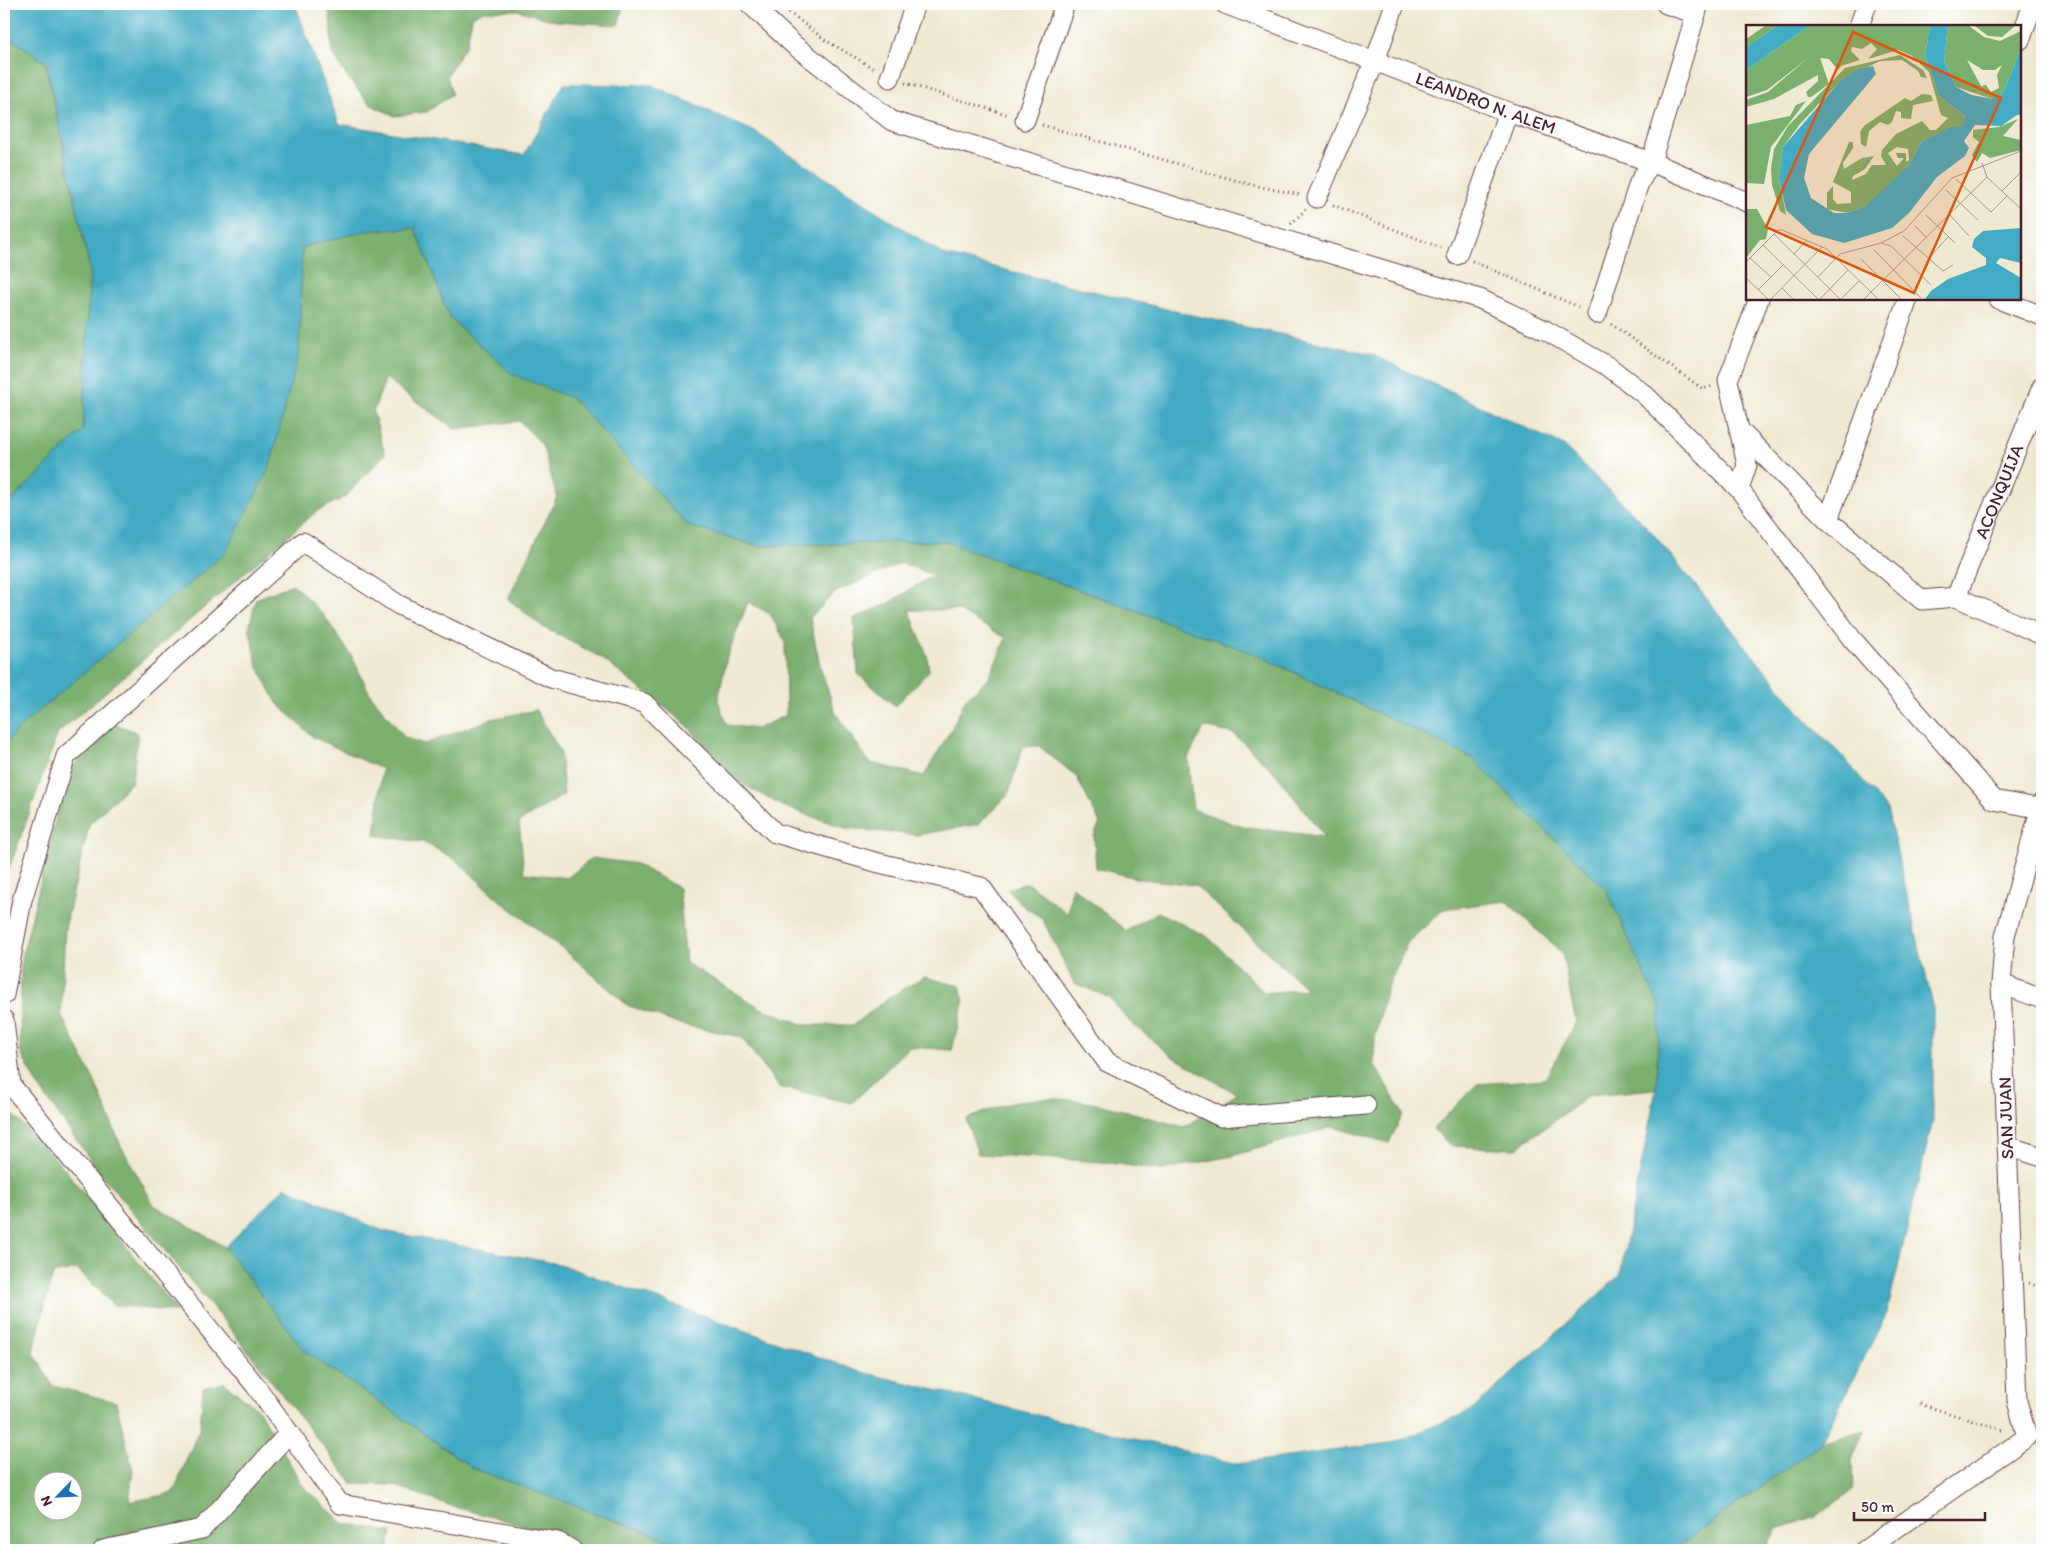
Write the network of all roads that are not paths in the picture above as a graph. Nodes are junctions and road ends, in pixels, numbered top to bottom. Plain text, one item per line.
1 (750, 4) edge
2 (915, 4) edge
3 (1065, 4) edge
4 (1225, 4) edge
5 (1395, 4) edge
6 (1666, 4) edge
7 (1867, 4) edge
8 (2033, 4) edge
9 (1697, 9) edge
10 (1859, 25) edge
11 (2021, 37) edge
12 (1375, 61) junction
13 (890, 78) dead end
14 (1508, 112) junction
15 (1025, 120) dead end
16 (1651, 162) junction
17 (1317, 198) road end
18 (1746, 202) edge
19 (1457, 254) road end
20 (1759, 300) edge
21 (1908, 300) edge
22 (2001, 300) edge
23 (1597, 314) road end
24 (2042, 316) edge
25 (2042, 387) edge
26 (1742, 434) junction
27 (1740, 489) junction
28 (1828, 520) junction
29 (1956, 598) junction
30 (2042, 635) edge
31 (2041, 807) edge
32 (2001, 984) junction
33 (4, 995) edge
34 (2042, 999) edge
35 (4, 1020) edge
36 (1366, 1105) dead end
37 (2007, 1146) junction
38 (2042, 1157) edge
39 (289, 1433) junction
40 (2035, 1440) edge
41 (104, 1550) edge
42 (572, 1550) edge
43 (1865, 1550) edge

1 - 27 street
2 - 13 street
3 - 15 street
4 - 12 street, LEANDRO N. ALEM
5 - 12 street
6 - 9 street
7 - 10 street
8 - 11 street
9 - 16 street
12 - 14 street, LEANDRO N. ALEM
12 - 17 street
14 - 16 street, LEANDRO N. ALEM
14 - 19 street
16 - 18 street, LEANDRO N. ALEM
16 - 23 street
20 - 26 street
21 - 28 street
22 - 24 street
25 - 29 street, ACONQUIJA
26 - 27 street
26 - 28 street
27 - 31 street
28 - 29 street
29 - 30 street
31 - 32 street, SAN JUAN
32 - 34 street
32 - 37 street, SAN JUAN
33 - 36 street
35 - 39 street
37 - 38 street
37 - 40 street, SAN JUAN
39 - 41 street
39 - 42 street
40 - 43 street

